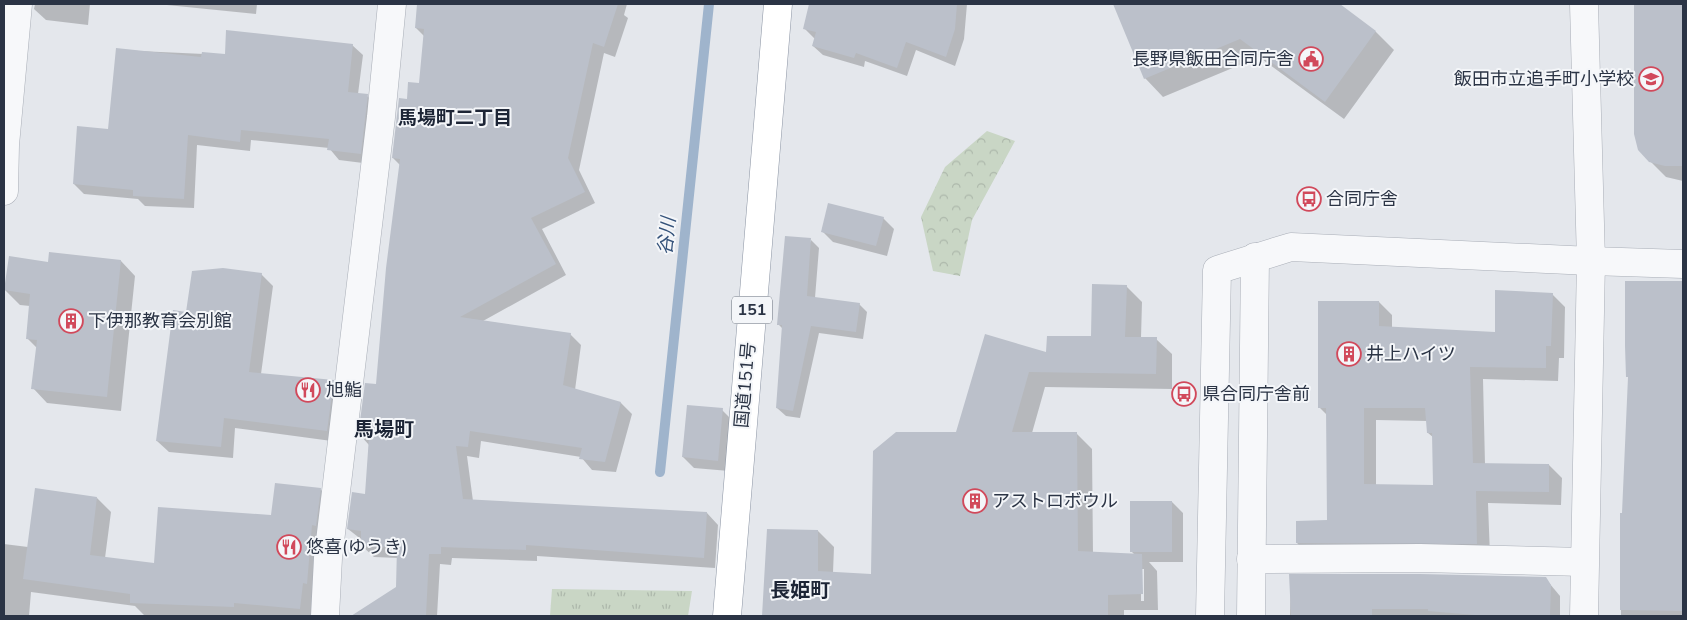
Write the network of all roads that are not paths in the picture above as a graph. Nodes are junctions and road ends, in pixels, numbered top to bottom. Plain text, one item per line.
1 (18, 4) edge
2 (392, 4) edge
3 (778, 4) edge
4 (1584, 4) edge
5 (4, 191) edge
6 (1254, 257) junction
7 (1591, 261) junction
8 (1683, 264) edge
9 (1251, 559) junction
10 (1584, 562) junction
11 (325, 616) edge
12 (726, 616) edge
13 (1210, 616) edge
14 (1251, 616) edge
15 (1584, 616) edge

1 - 5 street
2 - 11 street
3 - 12 highway, 国道151号 / 151
4 - 7 street
6 - 7 street
6 - 9 street
6 - 13 street
7 - 8 street
7 - 10 street
9 - 10 street
9 - 14 street
10 - 15 street

